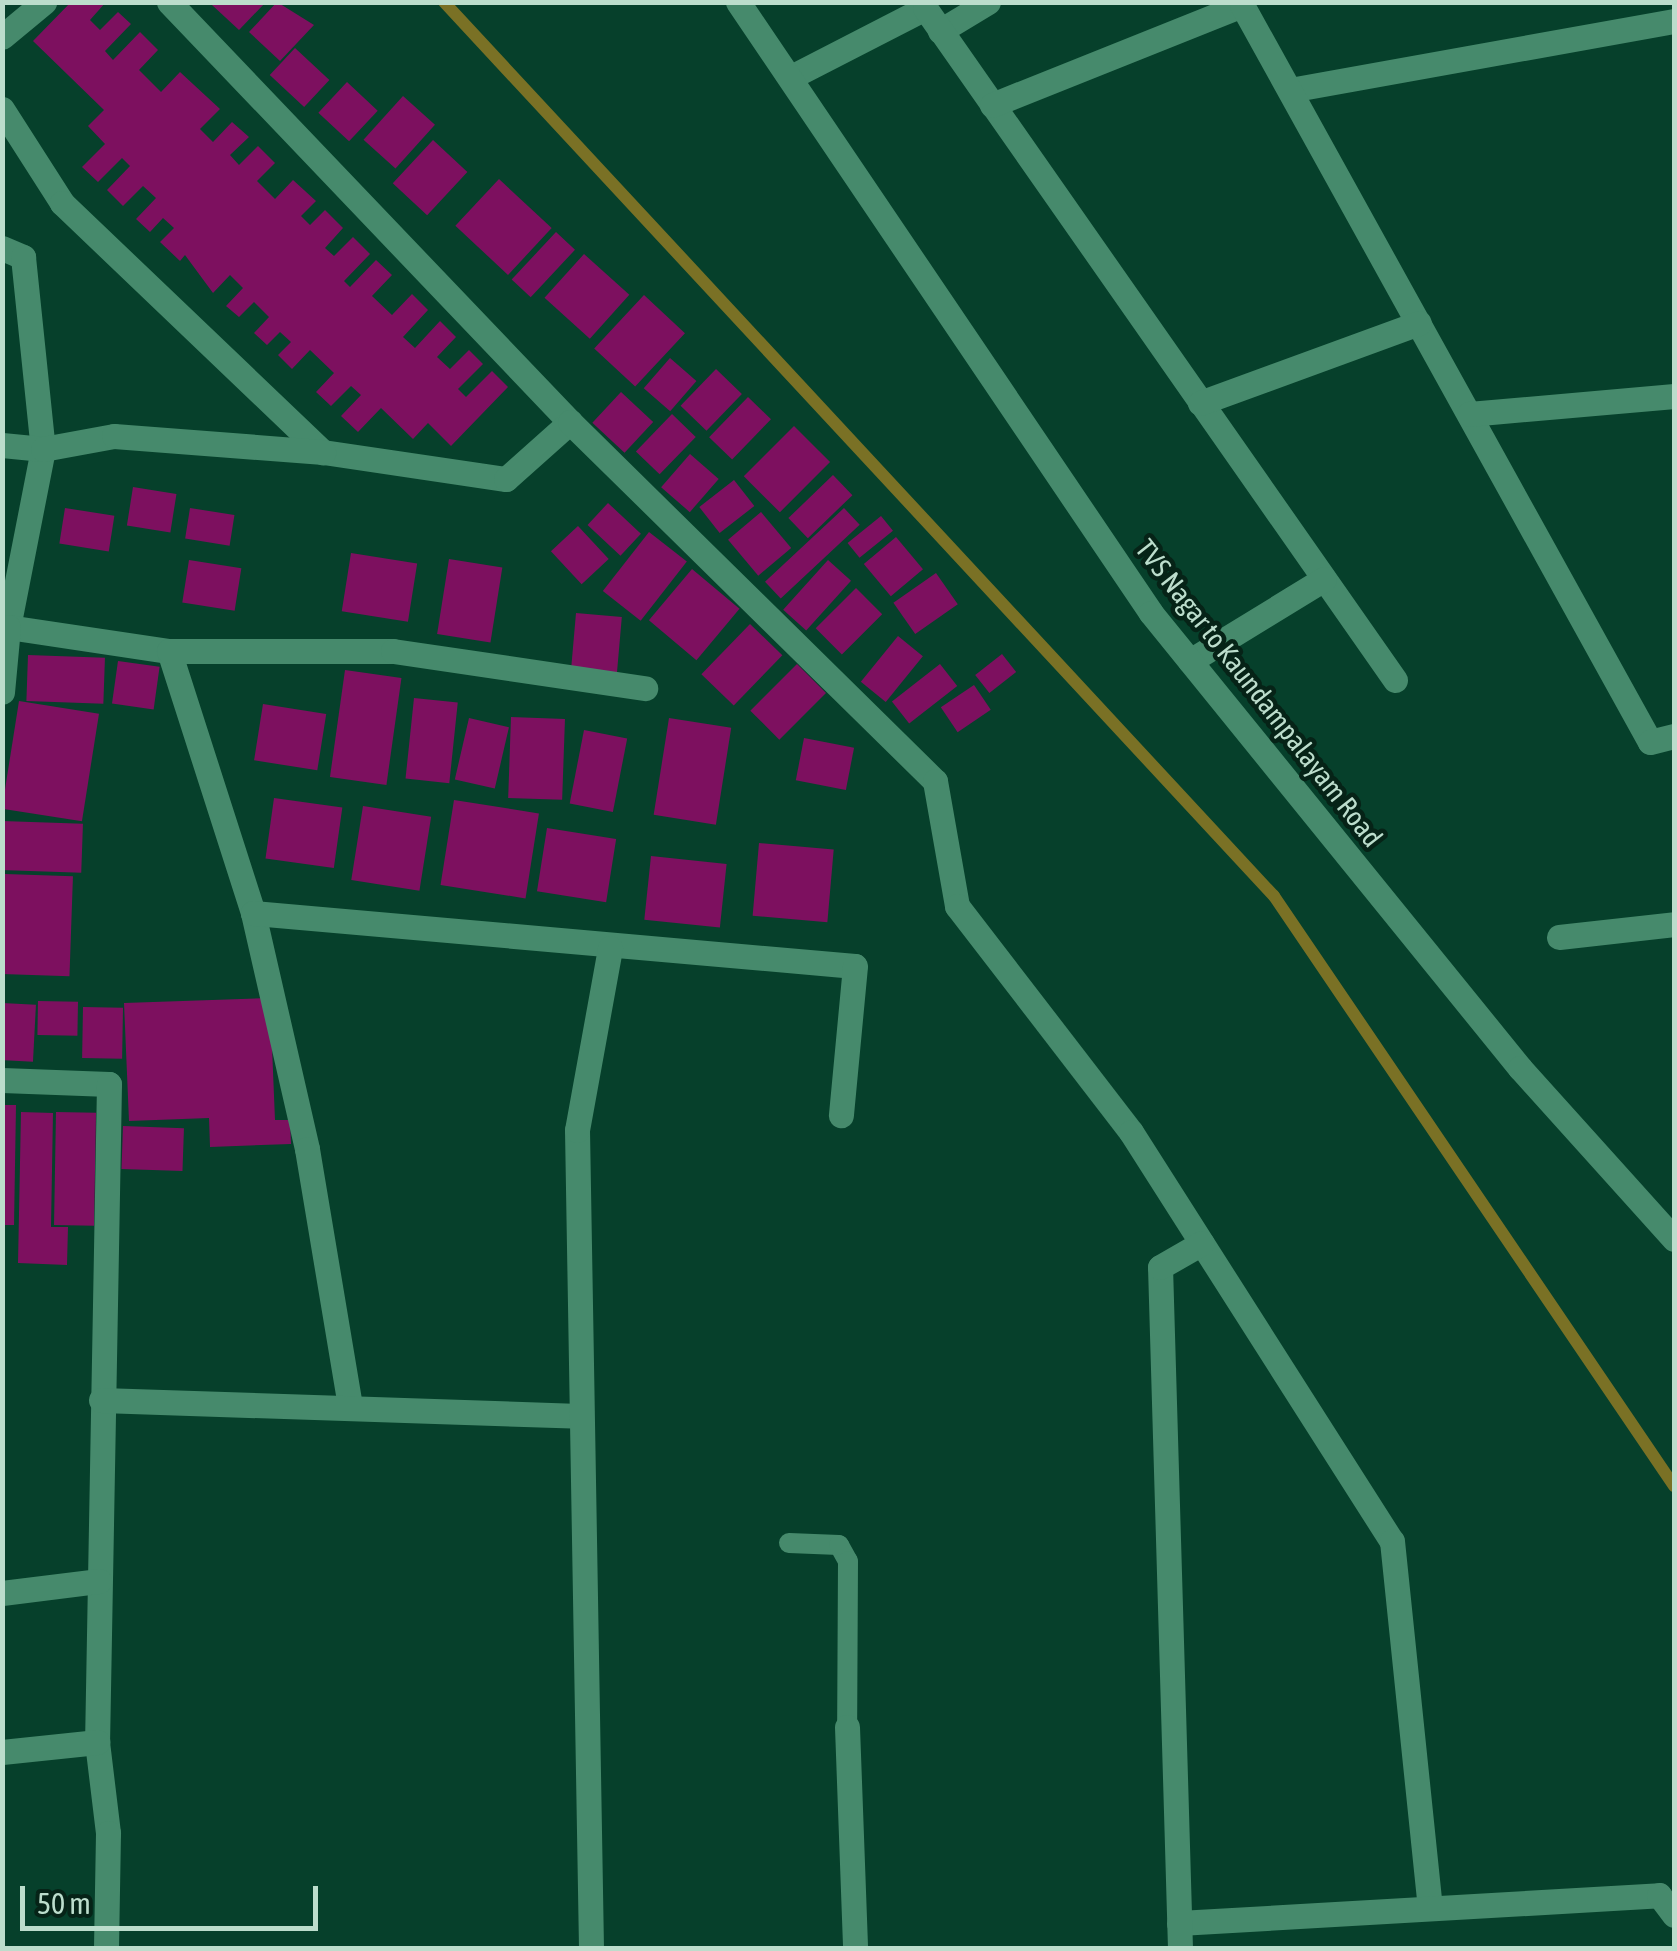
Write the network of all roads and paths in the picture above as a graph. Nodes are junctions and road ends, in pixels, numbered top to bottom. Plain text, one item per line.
1 (44, 2) edge
2 (169, 2) edge
3 (738, 2) edge
4 (988, 2) edge
5 (1674, 21) edge
6 (940, 31) junction
7 (2, 37) edge
8 (791, 77) junction
9 (1290, 90) junction
10 (992, 105) junction
11 (2, 109) edge
12 (2, 248) edge
13 (1419, 323) junction
14 (1674, 396) edge
15 (1200, 403) junction
16 (1470, 414) junction
17 (570, 422) junction
18 (2, 445) edge
19 (43, 449) junction
20 (324, 452) junction
21 (1324, 579) junction
22 (8, 627) junction
23 (168, 652) junction
24 (1190, 661) junction
25 (1394, 680) dead end
26 (645, 688) dead end
27 (2, 692) edge
28 (1674, 736) edge
29 (253, 913) junction
30 (1674, 924) edge
31 (1558, 937) dead end
32 (610, 948) junction
33 (2, 1080) edge
34 (842, 1115) dead end
35 (1674, 1239) edge
36 (1202, 1243) junction
37 (101, 1400) junction
38 (350, 1405) junction
39 (580, 1416) junction
40 (789, 1543) dead end
41 (99, 1581) junction
42 (2, 1593) edge
43 (846, 1727) joint
44 (97, 1742) junction
45 (2, 1752) edge
46 (1430, 1908) junction
47 (1674, 1915) edge
48 (1180, 1936) edge
49 (106, 1948) edge
50 (591, 1948) edge
51 (855, 1948) edge

1 - 7 street
2 - 17 street
3 - 8 street, TVS Nagar to Kaundampalayam Road
4 - 6 street
5 - 9 street
6 - 8 street
6 - 10 street
8 - 24 street, TVS Nagar to Kaundampalayam Road
9 - 10 street
9 - 13 street
10 - 15 street
11 - 20 street
12 - 19 street
13 - 15 street
13 - 16 street
14 - 16 street
15 - 21 street
16 - 28 street
17 - 20 street
17 - 36 street
18 - 19 street
19 - 20 street
19 - 22 street
21 - 24 street
21 - 25 street
22 - 23 street
22 - 27 street
23 - 26 street
23 - 29 street
24 - 35 street, TVS Nagar to Kaundampalayam Road
29 - 32 street
29 - 38 street
30 - 31 street
32 - 34 street
32 - 39 street
33 - 37 street
36 - 46 street
36 - 48 street
37 - 38 street
37 - 41 street
38 - 39 street
39 - 50 street
40 - 43 lane
41 - 42 street
41 - 44 street
43 - 51 street
44 - 45 street
44 - 49 street
46 - 47 street
46 - 48 street

